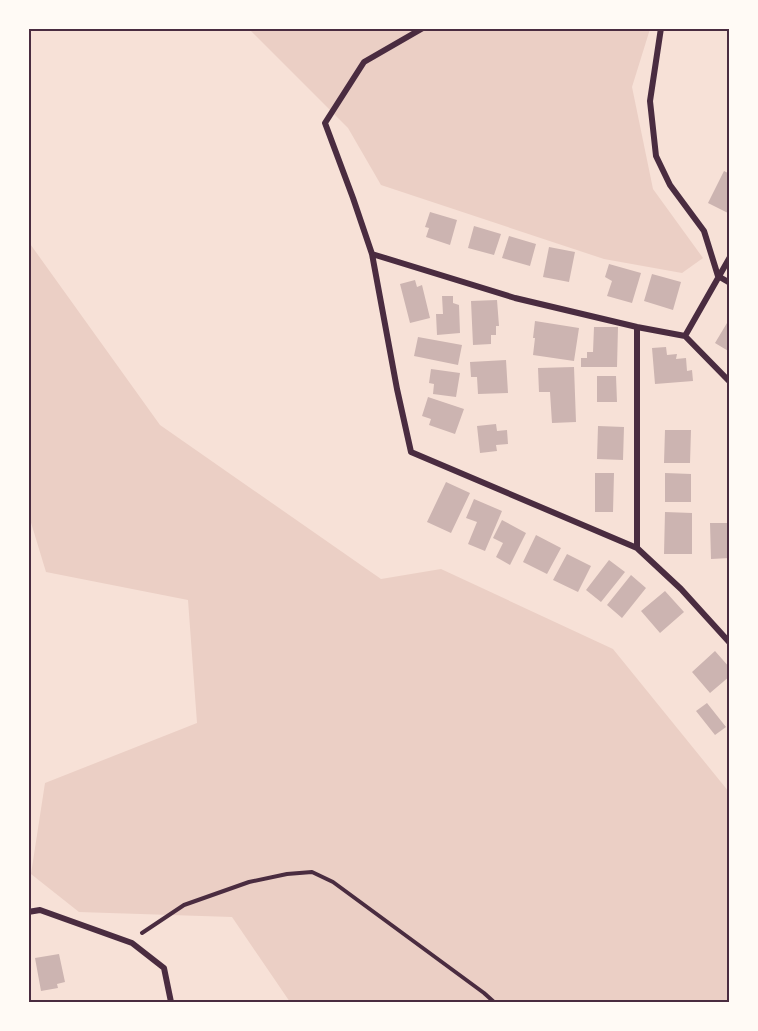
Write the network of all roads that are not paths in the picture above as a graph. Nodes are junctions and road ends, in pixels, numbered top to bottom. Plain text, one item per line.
1 (423, 28) edge
2 (661, 28) edge
3 (372, 254) junction
4 (729, 257) edge
5 (718, 276) junction
6 (729, 283) edge
7 (637, 327) junction
8 (685, 336) junction
9 (729, 382) edge
10 (638, 548) junction
11 (729, 643) edge
12 (28, 912) edge
13 (171, 1002) edge

1 - 3 street
2 - 5 street
3 - 7 street
3 - 10 street
4 - 5 street
5 - 6 street
5 - 8 street
7 - 8 street
7 - 10 street
8 - 9 street
10 - 11 street
12 - 13 street

